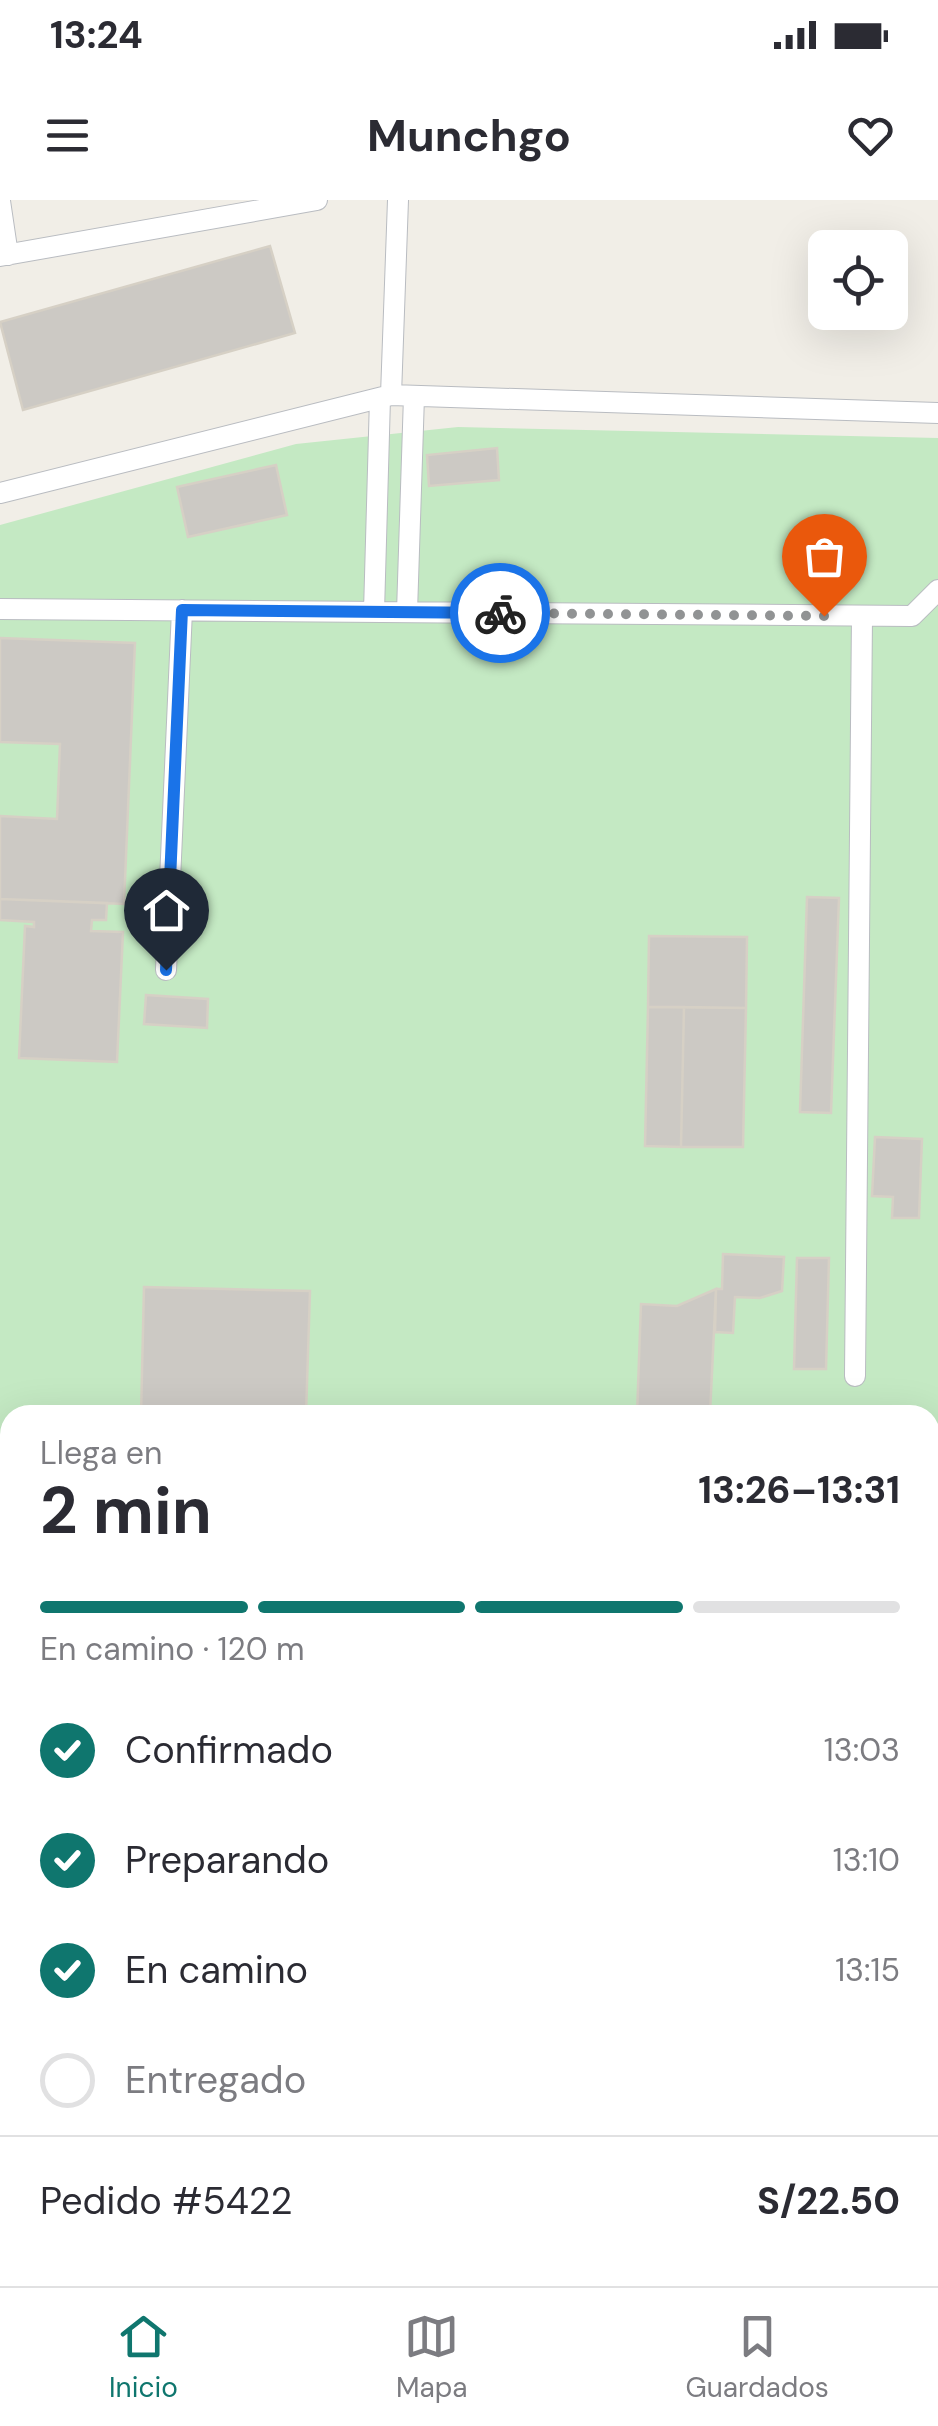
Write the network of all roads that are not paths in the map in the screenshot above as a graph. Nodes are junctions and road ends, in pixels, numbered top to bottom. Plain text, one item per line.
1 (317, 200) edge
2 (398, 200) edge
3 (0, 201) edge
4 (4, 256) edge
5 (414, 396) junction
6 (386, 397) junction
7 (938, 413) edge
8 (0, 493) edge
9 (938, 590) edge
10 (0, 609) edge
11 (182, 610) junction
12 (374, 612) junction
13 (408, 612) junction
14 (862, 616) junction
15 (166, 970) dead end
16 (855, 1376) dead end

1 - 4 lane
2 - 6 lane
3 - 4 lane
5 - 6 lane
5 - 7 lane
5 - 13 lane
6 - 8 lane
6 - 12 lane
9 - 14 lane
10 - 11 lane
11 - 12 lane
11 - 15 lane
12 - 13 lane
13 - 14 lane
14 - 16 lane

